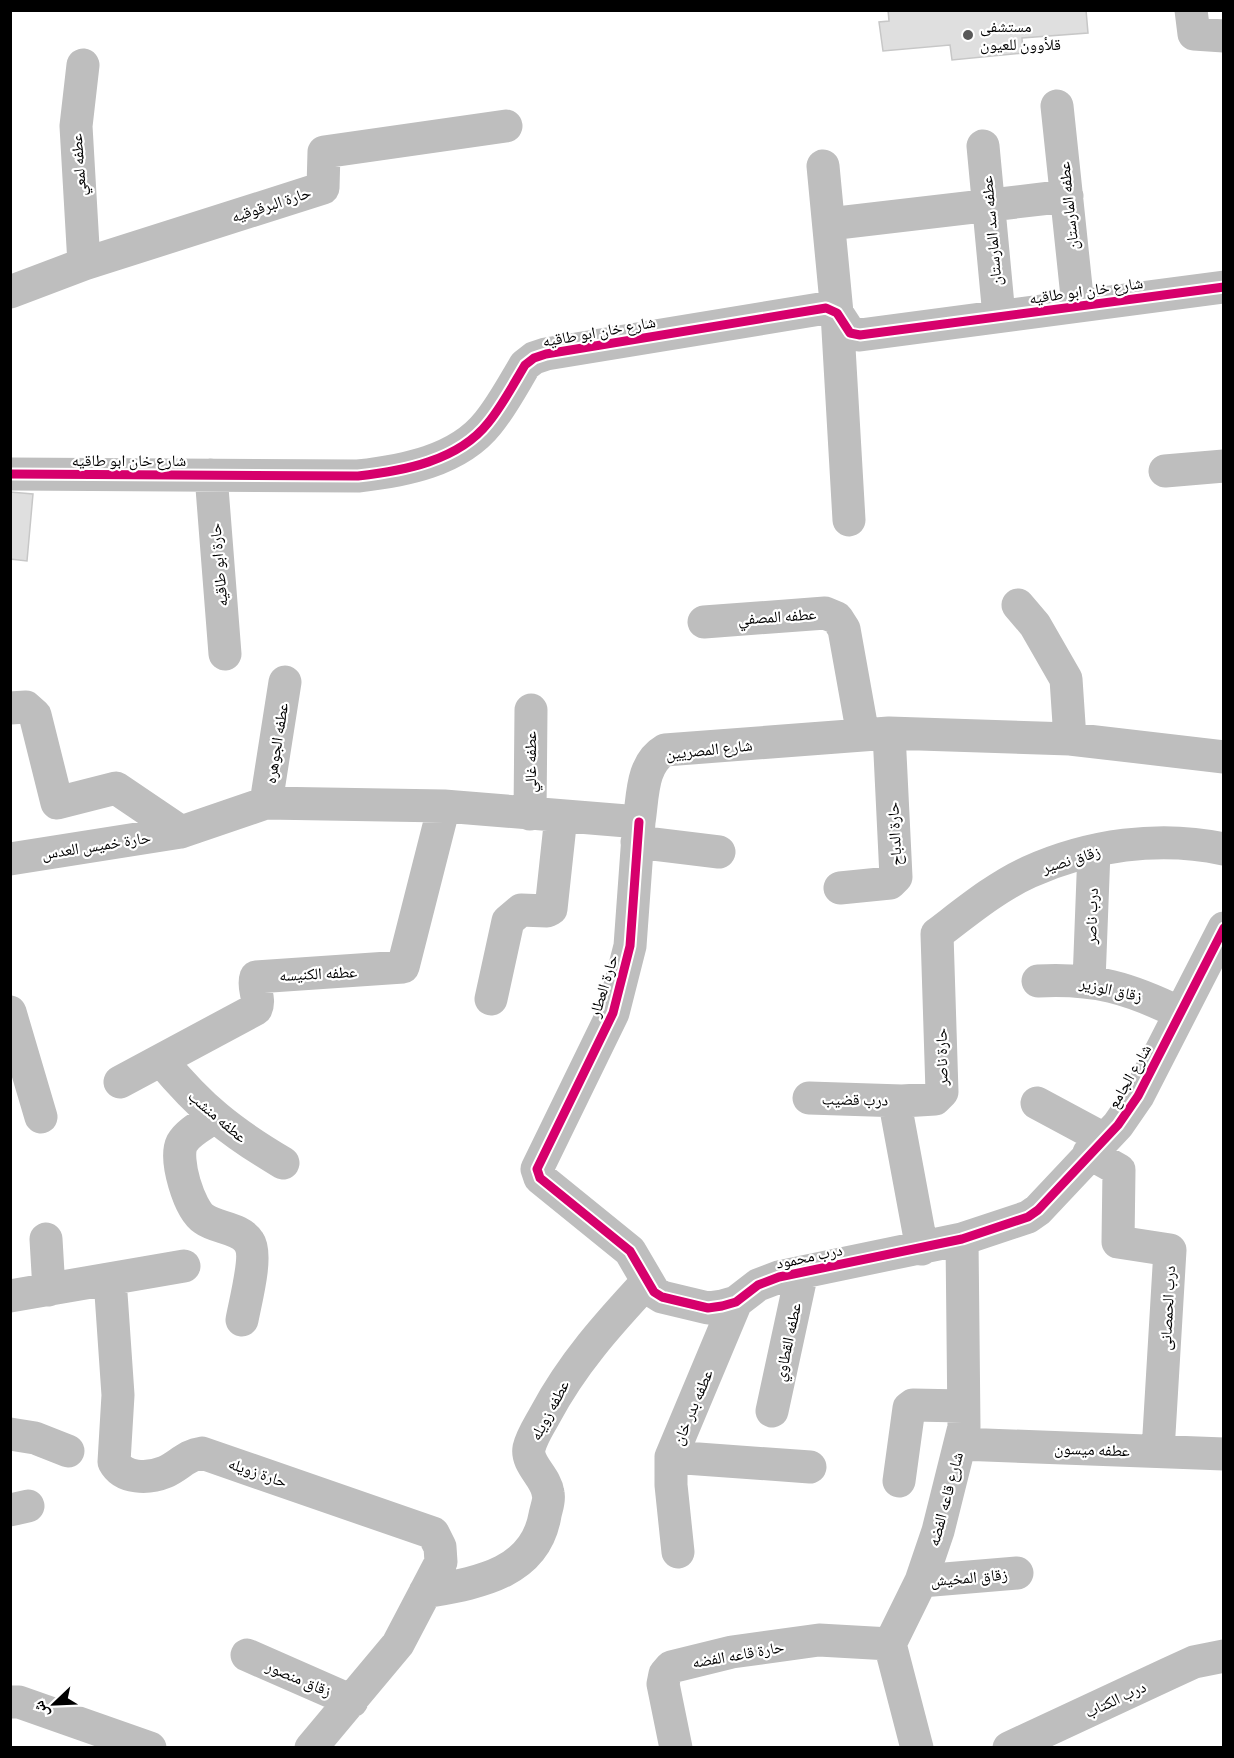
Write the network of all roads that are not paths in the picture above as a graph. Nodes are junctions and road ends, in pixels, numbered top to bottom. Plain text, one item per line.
1 (1191, 10) edge
2 (1224, 36) edge
3 (83, 66) dead end
4 (1057, 106) dead end
5 (506, 126) dead end
6 (983, 146) dead end
7 (823, 166) dead end
8 (1066, 196) junction
9 (989, 206) junction
10 (829, 224) junction
11 (84, 264) junction
12 (1224, 287) edge
13 (10, 292) edge
14 (1078, 306) junction
15 (837, 313) junction
16 (999, 316) junction
17 (1224, 466) edge
18 (1165, 471) dead end
19 (10, 474) edge
20 (211, 475) junction
21 (849, 520) dead end
22 (1018, 605) dead end
23 (704, 622) dead end
24 (225, 654) dead end
25 (285, 682) dead end
26 (10, 708) edge
27 (531, 710) dead end
28 (876, 734) junction
29 (1070, 739) junction
30 (1224, 758) edge
31 (266, 803) junction
32 (444, 806) junction
33 (545, 815) junction
34 (181, 832) junction
35 (638, 832) junction
36 (1224, 849) edge
37 (1094, 851) junction
38 (719, 852) dead end
39 (10, 859) edge
40 (840, 888) dead end
41 (937, 934) joint
42 (1219, 948) edge
43 (1038, 981) dead end
44 (1089, 981) junction
45 (491, 999) dead end
46 (10, 1012) edge
47 (1180, 1013) junction
48 (161, 1060) junction
49 (18, 1067) edge
50 (120, 1082) dead end
51 (809, 1098) dead end
52 (902, 1101) junction
53 (1037, 1103) dead end
54 (41, 1117) dead end
55 (214, 1117) junction
56 (1096, 1146) junction
57 (283, 1163) dead end
58 (540, 1178) joint
59 (46, 1239) dead end
60 (962, 1239) junction
61 (922, 1249) junction
62 (184, 1266) dead end
63 (802, 1272) junction
64 (110, 1279) junction
65 (647, 1282) junction
66 (49, 1290) junction
67 (10, 1296) edge
68 (736, 1302) junction
69 (242, 1320) dead end
70 (963, 1406) junction
71 (772, 1411) dead end
72 (10, 1434) edge
73 (960, 1444) junction
74 (68, 1451) dead end
75 (1158, 1451) junction
76 (1224, 1454) edge
77 (671, 1457) junction
78 (810, 1467) dead end
79 (899, 1481) dead end
80 (678, 1552) dead end
81 (1017, 1573) dead end
82 (921, 1581) junction
83 (425, 1592) junction
84 (890, 1644) junction
85 (247, 1655) dead end
86 (1224, 1656) edge
87 (352, 1701) junction
88 (10, 1702) edge
89 (1070, 1735) edge
90 (319, 1746) edge
91 (150, 1748) edge
92 (676, 1748) edge
93 (916, 1748) edge
94 (1009, 1748) edge

1 - 2 street
3 - 11 street, عطفه لمعي
4 - 8 street, عطفه المارستان
5 - 11 street, حارة البرقوقيه
6 - 9 street, عطفه سد المارستان
7 - 10 street
8 - 9 street
8 - 14 street, عطفه المارستان
9 - 10 street
9 - 16 street, عطفه سد المارستان
10 - 15 street
11 - 13 street, حارة البرقوقيه
12 - 14 street, شارع خان ابو طاقيه
14 - 16 street, شارع خان ابو طاقيه
15 - 16 street, شارع خان ابو طاقيه
15 - 20 street, شارع خان ابو طاقيه
15 - 21 street
17 - 18 street
19 - 20 street, شارع خان ابو طاقيه
20 - 24 street, حارة ابو طاقيه
22 - 29 street
23 - 28 street, عطفه المصفي
25 - 31 street, عطفه الجوهره
26 - 34 street
27 - 33 street, عطفه غالي
28 - 29 street, شارع المصريين
28 - 35 street, شارع المصريين
28 - 40 street, حارة الدباح
29 - 30 street, شارع المصريين
31 - 32 street
31 - 34 street
32 - 33 street
32 - 48 street, عطفه الكنيسه
33 - 35 street
33 - 45 street, عطفه غالي
34 - 39 street, حارة خميس العدس
35 - 38 street
35 - 58 street, حارة العطار
36 - 37 street, زقاق نصير
37 - 41 street, زقاق نصير
37 - 44 street, درب ناصر
41 - 52 street, حارة ناصر
42 - 47 street, شارع الجامع
43 - 44 street, زقاق الوزير
44 - 47 street, زقاق الوزير
46 - 49 street
47 - 56 street, شارع الجامع
48 - 50 street, عطفه الكنيسه
48 - 55 street, عطفه منشب
49 - 54 street
51 - 52 street, درب قضيب
52 - 61 street
53 - 56 street
55 - 57 street, عطفه منشب
55 - 69 street
56 - 60 street, شارع الجامع
56 - 75 street, درب الحمصانى
58 - 65 street, درب محمود
59 - 66 street
60 - 61 street, درب محمود
60 - 70 street, شارع قاعه الفضه
61 - 63 street, درب محمود
62 - 64 street
63 - 68 street, درب محمود
63 - 71 street, عطفه القطاوي
64 - 66 street
64 - 83 street, حارة زويله
65 - 68 street, درب محمود
65 - 83 street, عطفه زويله
66 - 67 street
68 - 77 street, عطفه بدر خان
70 - 73 street, شارع قاعه الفضه
70 - 79 street
72 - 74 street
73 - 75 street, عطفه ميسون
73 - 82 street, شارع قاعه الفضه
75 - 76 street, عطفه ميسون
77 - 78 street
77 - 80 street, عطفه بدر خان
81 - 82 street, زقاق المخيش
82 - 84 street, شارع قاعه الفضه
83 - 87 street, حارة زويله
84 - 92 street, حارة قاعه الفضه
84 - 93 street
85 - 87 street, زقاق منصور
86 - 89 street, درب الكتاب
87 - 90 street, حارة زويله
88 - 91 street
89 - 94 street, درب الكتاب

